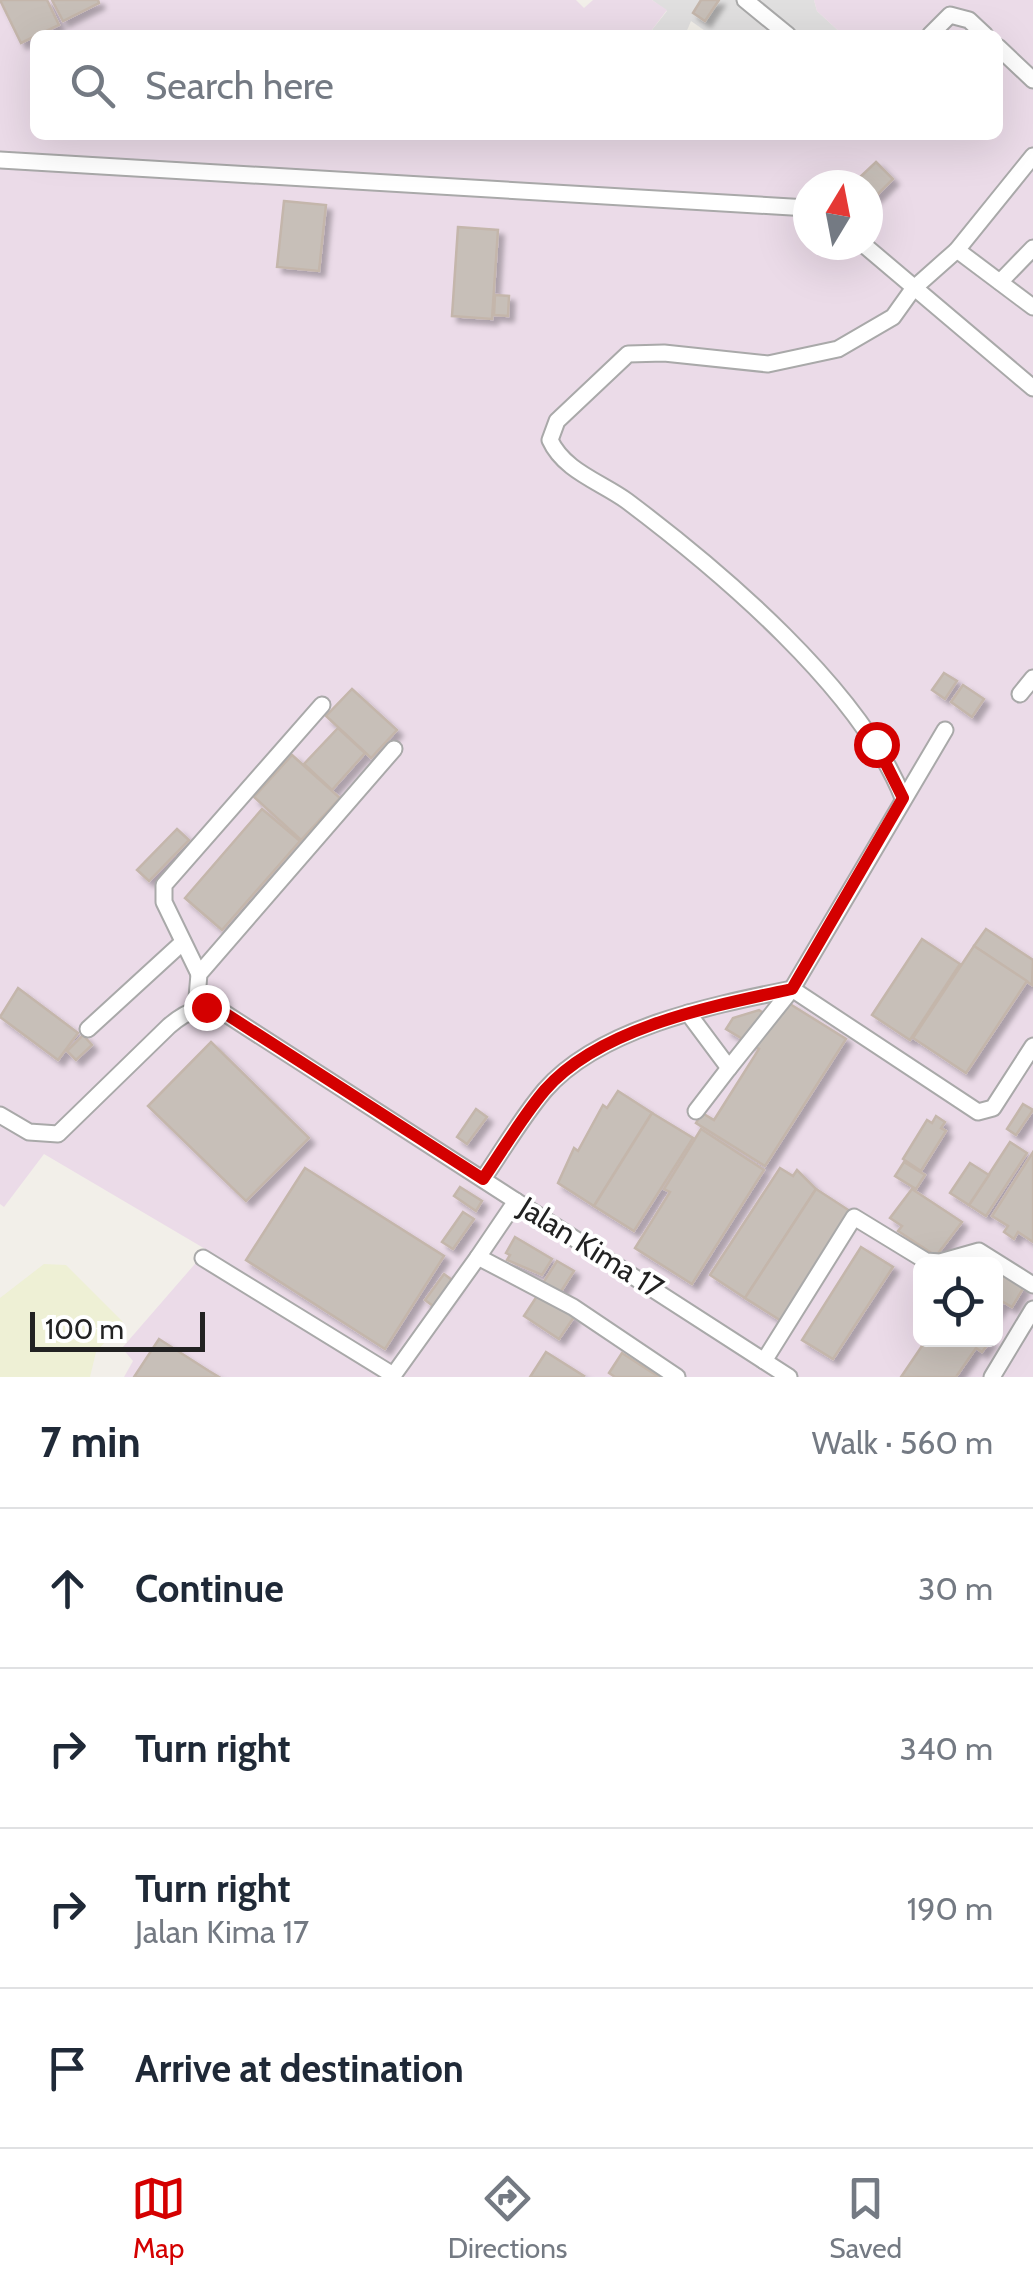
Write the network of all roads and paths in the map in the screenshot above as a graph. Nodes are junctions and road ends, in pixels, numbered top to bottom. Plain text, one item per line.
1 (745, 0) edge
2 (782, 30) edge
3 (935, 30) edge
4 (980, 30) edge
5 (1003, 52) edge
6 (1033, 80) edge
7 (1033, 156) edge
8 (0, 160) edge
9 (793, 207) edge
10 (1033, 248) edge
11 (956, 250) junction
12 (881, 260) edge
13 (1000, 282) junction
14 (913, 289) junction
15 (1033, 307) edge
16 (1033, 388) edge
17 (1033, 678) edge
18 (1020, 694) dead end
19 (322, 705) dead end
20 (944, 730) dead end
21 (394, 749) dead end
22 (903, 798) junction
23 (183, 942) junction
24 (199, 974) junction
25 (792, 989) junction
26 (196, 1009) junction
27 (688, 1013) junction
28 (88, 1029) dead end
29 (1033, 1046) edge
30 (729, 1068) junction
31 (696, 1111) dead end
32 (0, 1116) edge
33 (483, 1179) junction
34 (516, 1200) junction
35 (478, 1257) junction
36 (203, 1258) dead end
37 (1033, 1285) edge
38 (1033, 1310) edge
39 (769, 1369) edge
40 (392, 1376) edge
41 (678, 1377) edge
42 (789, 1377) edge
43 (992, 1377) edge

1 - 2 street
3 - 4 street
5 - 6 street
7 - 11 street
8 - 9 street
10 - 13 street
11 - 13 street
11 - 14 street
12 - 14 street
13 - 15 street
14 - 16 street
14 - 22 street
17 - 18 street
19 - 23 street
20 - 22 street
21 - 24 street
22 - 25 street
23 - 24 street
23 - 28 street
24 - 26 street
25 - 27 street
25 - 29 street
25 - 30 street
26 - 32 street
26 - 33 street, Jalan Kima 17
27 - 30 street
27 - 33 street
30 - 31 street
33 - 34 street, Jalan Kima 17
34 - 35 street
34 - 39 street, Jalan Kima 17
35 - 40 street
35 - 41 street
36 - 40 street
37 - 39 street
38 - 43 street
39 - 42 street, Jalan Kima 17

